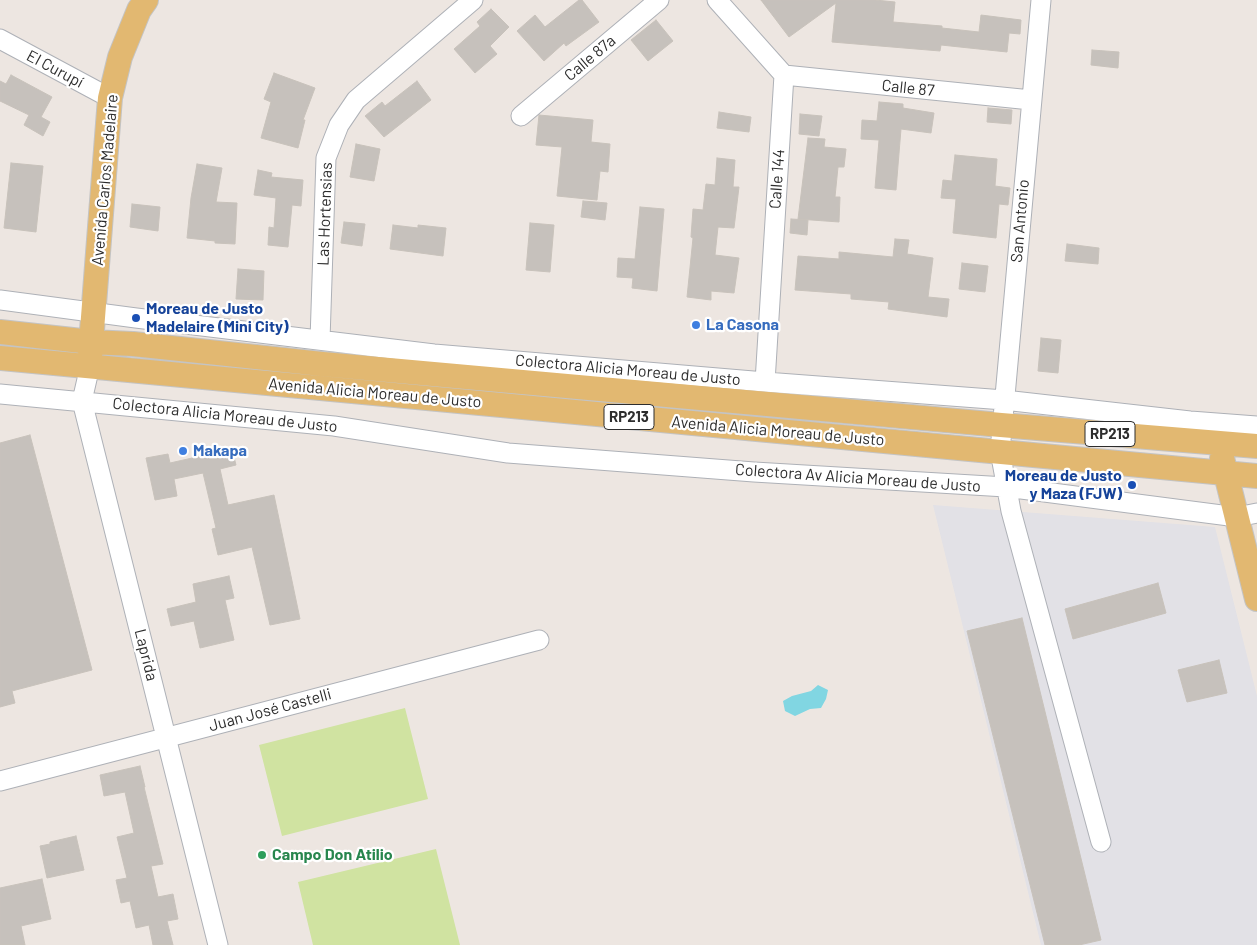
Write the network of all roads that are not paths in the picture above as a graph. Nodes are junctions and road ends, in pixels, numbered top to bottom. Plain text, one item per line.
1 (146, 0) edge
2 (473, 0) edge
3 (659, 0) edge
4 (717, 0) edge
5 (1041, 0) edge
6 (0, 39) edge
7 (784, 75) junction
8 (110, 98) junction
9 (1032, 100) junction
10 (521, 116) dead end
11 (0, 300) edge
12 (94, 313) junction
13 (0, 332) edge
14 (320, 340) junction
15 (92, 342) junction
16 (0, 358) edge
17 (90, 366) junction
18 (764, 382) junction
19 (0, 394) edge
20 (1004, 400) junction
21 (82, 401) junction
22 (1257, 426) edge
23 (1000, 440) junction
24 (1218, 443) junction
25 (1257, 446) edge
26 (508, 453) joint
27 (1226, 473) junction
28 (1257, 476) edge
29 (1006, 488) junction
30 (1247, 515) edge
31 (1257, 599) edge
32 (539, 640) dead end
33 (166, 736) junction
34 (0, 781) edge
35 (1101, 842) dead end
36 (218, 945) edge

1 - 8 main road, Avenida Carlos Madelaire
2 - 14 street, Las Hortensias
3 - 10 street, Calle 87a
4 - 7 street
5 - 9 street, San Antonio
6 - 8 street, El Curupí
7 - 9 street, Calle 87
7 - 18 street, Calle 144
8 - 12 main road, Avenida Carlos Madelaire
9 - 20 street, San Antonio
11 - 12 street, Colectora Alicia Moreau de Justo
12 - 14 street, Colectora Alicia Moreau de Justo
12 - 15 main road, Avenida Carlos Madelaire
13 - 15 main road, Avenida Alicia Moreau de Justo / RP213
14 - 18 street, Colectora Alicia Moreau de Justo
15 - 17 main road, Avenida Carlos Madelaire
15 - 23 main road, Avenida Alicia Moreau de Justo / RP213
16 - 17 main road, Avenida Alicia Moreau de Justo / RP213
17 - 21 street, Laprida
17 - 23 main road, Avenida Alicia Moreau de Justo / RP213
18 - 20 street, Colectora Alicia Moreau de Justo
19 - 21 street, Colectora Alicia Moreau de Justo
20 - 22 street, Colectora Alicia Moreau de Justo
20 - 23 street, San Antonio
21 - 26 street, Colectora Alicia Moreau de Justo
21 - 33 street, Laprida
23 - 24 main road, Avenida Alicia Moreau de Justo / RP213
23 - 27 main road, Avenida Alicia Moreau de Justo / RP213
23 - 29 street, San Antonio
24 - 25 main road, Avenida Alicia Moreau de Justo / RP213
24 - 27 main road
26 - 29 street, Colectora Av Alicia Moreau de Justo
27 - 28 main road, Avenida Alicia Moreau de Justo / RP213
27 - 30 main road
29 - 30 street, Colectora Av Alicia Moreau de Justo
29 - 35 street, San Antonio
30 - 31 main road
32 - 33 street, Juan José Castelli
33 - 34 street, Juan José Castelli
33 - 36 street, Laprida

